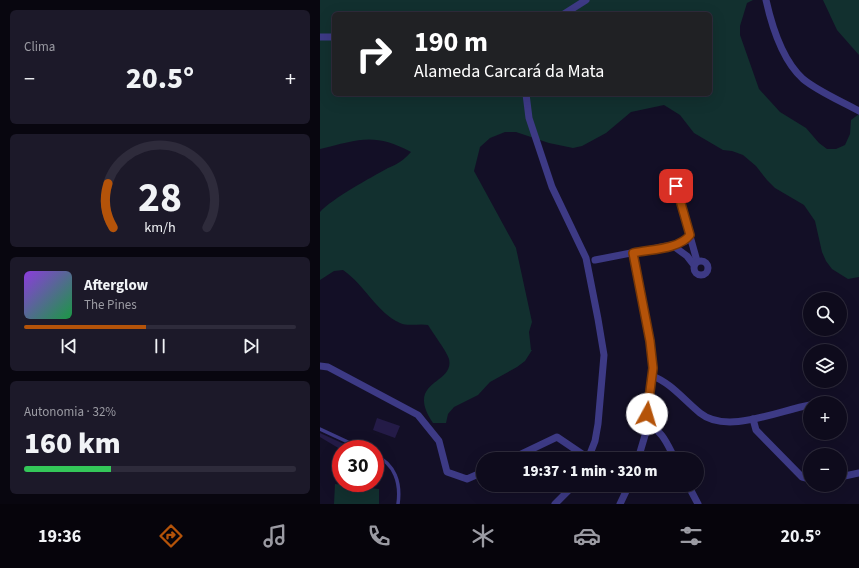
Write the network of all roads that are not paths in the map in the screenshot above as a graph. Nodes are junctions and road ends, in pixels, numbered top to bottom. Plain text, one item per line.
1 (586, 0) edge
2 (766, 0) edge
3 (567, 12) edge
4 (332, 36) edge
5 (320, 37) edge
6 (526, 96) edge
7 (859, 111) edge
8 (676, 186) dead end
9 (690, 235) junction
10 (672, 245) junction
11 (633, 253) junction
12 (595, 260) dead end
13 (320, 366) edge
14 (652, 376) junction
15 (803, 407) edge
16 (753, 419) junction
17 (646, 423) junction
18 (320, 429) edge
19 (344, 440) edge
20 (526, 452) edge
21 (579, 452) edge
22 (590, 452) edge
23 (640, 452) edge
24 (671, 452) edge
25 (384, 462) edge
26 (859, 473) edge
27 (476, 476) edge
28 (847, 476) edge
29 (803, 477) edge
30 (567, 492) edge
31 (625, 492) edge
32 (692, 492) edge
33 (398, 504) edge
34 (555, 504) edge
35 (620, 504) edge
36 (698, 504) edge

1 - 3 street
2 - 7 street
4 - 5 street
6 - 22 street
8 - 9 street
9 - 10 street
9 - 10 street
10 - 11 street
11 - 12 street
11 - 14 street
13 - 27 street
14 - 16 street
14 - 17 street
15 - 16 street
16 - 29 street
17 - 23 street
17 - 24 street
18 - 19 lane
20 - 21 street
25 - 33 lane
26 - 28 street
30 - 34 street
31 - 35 street
32 - 36 street

